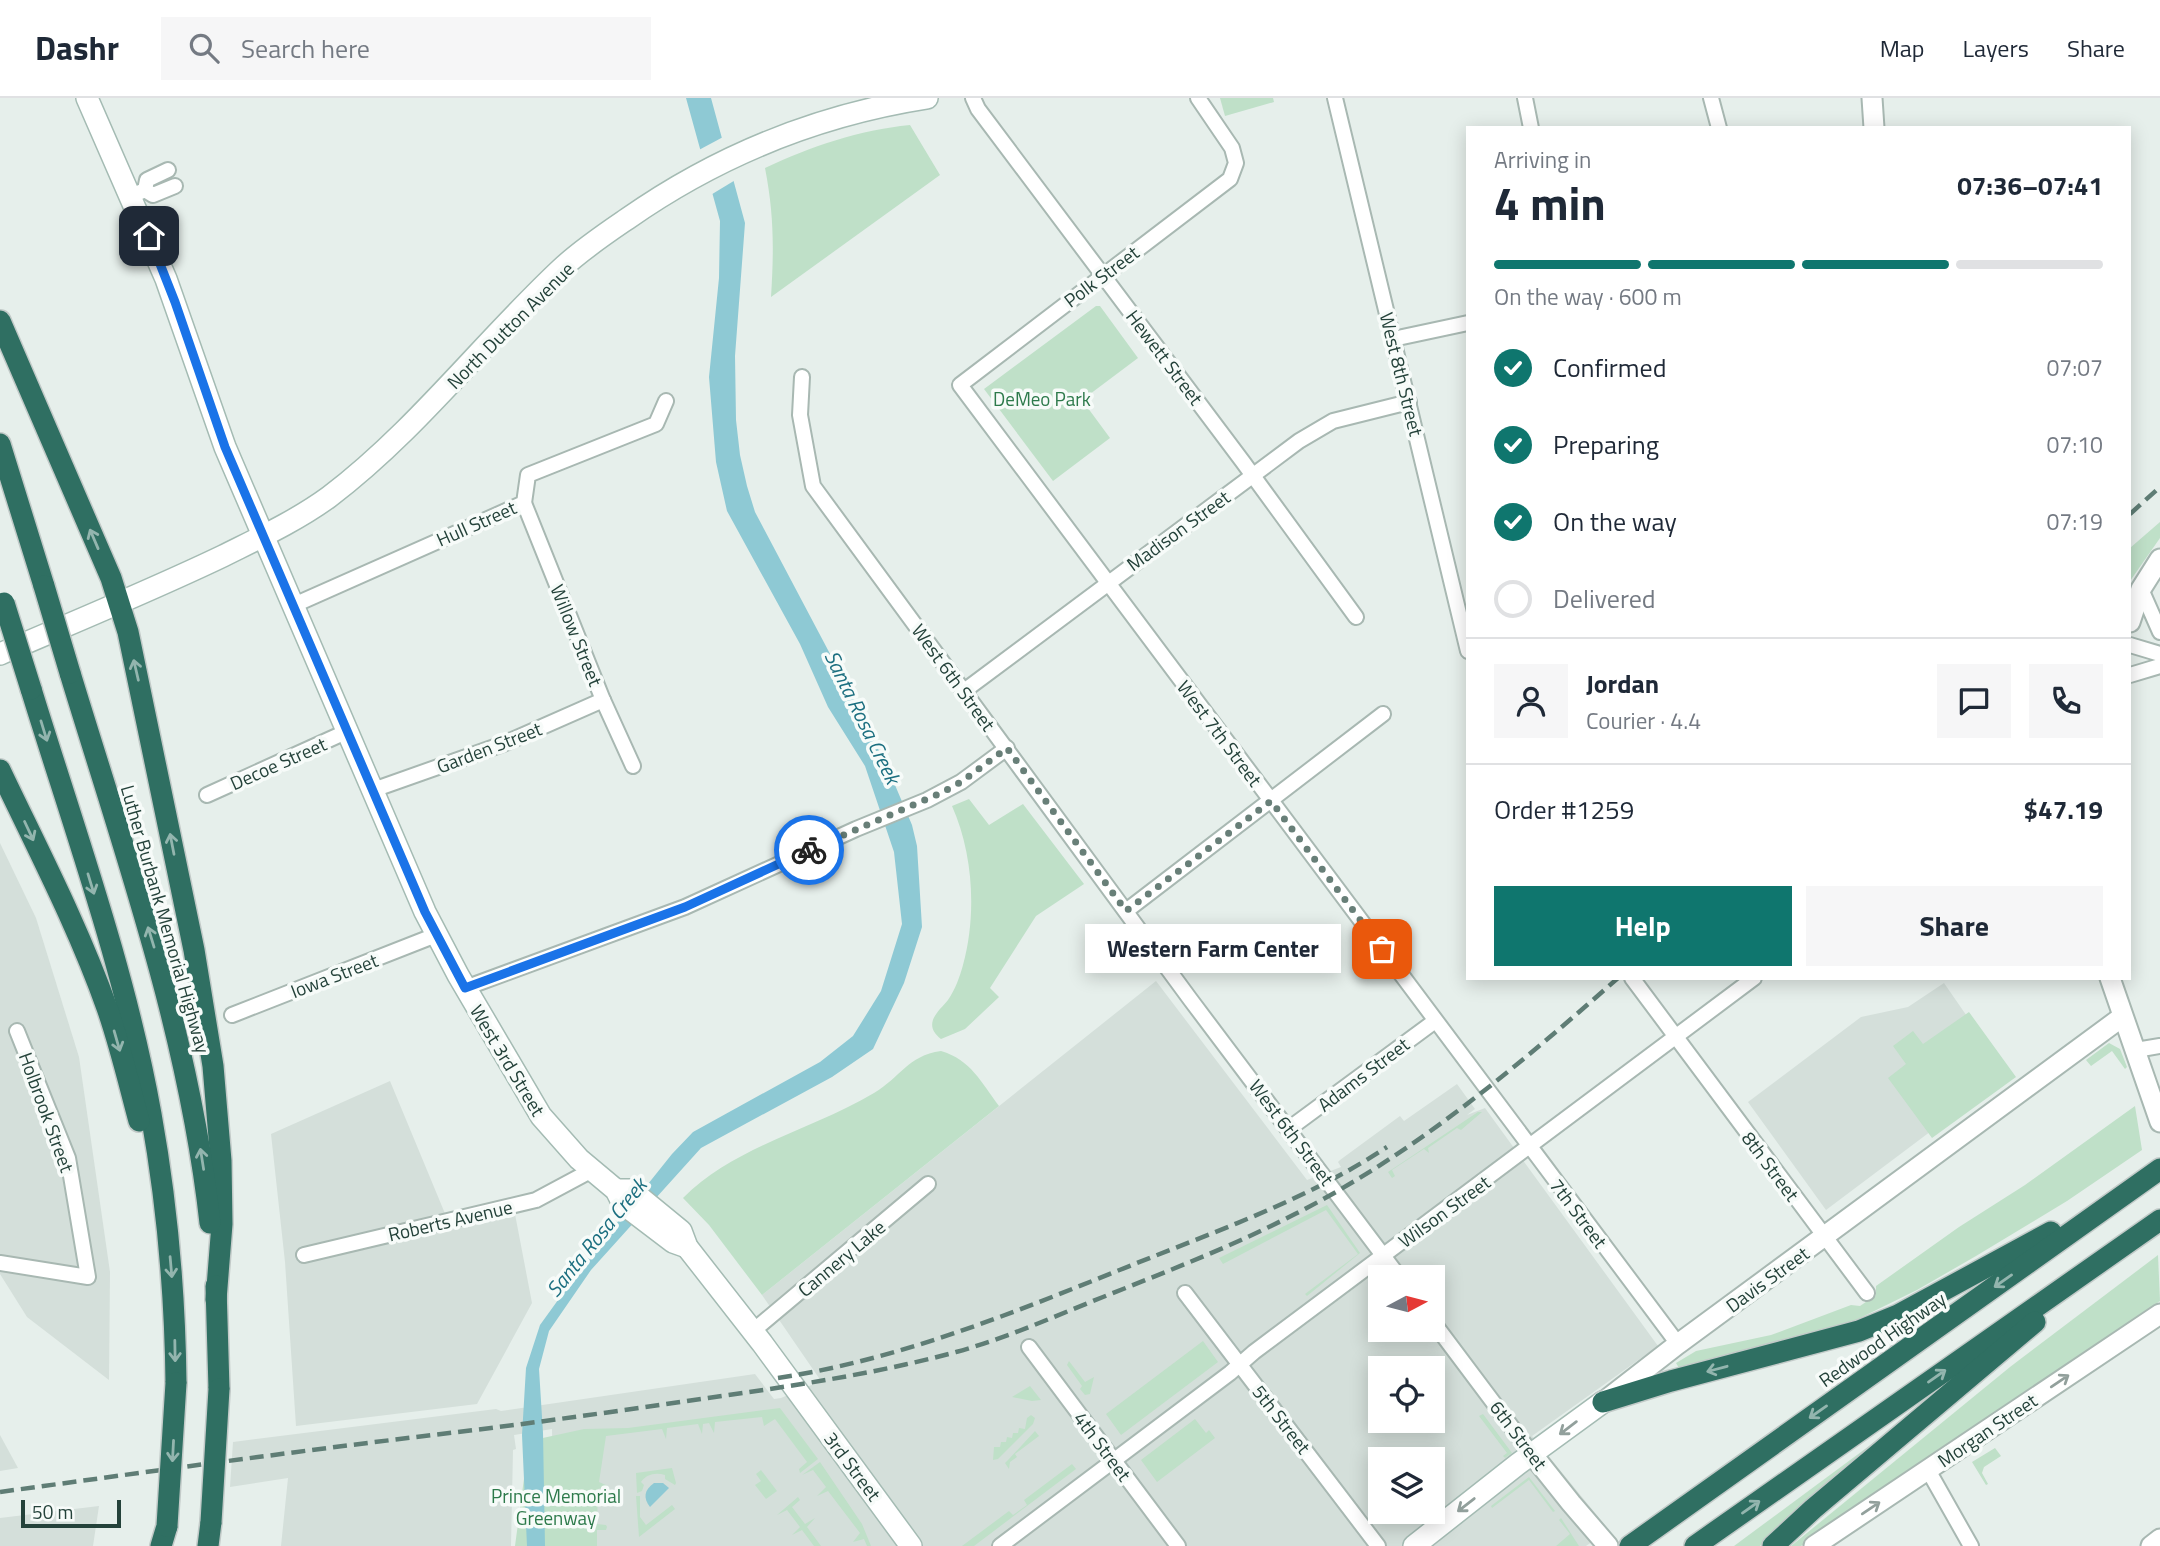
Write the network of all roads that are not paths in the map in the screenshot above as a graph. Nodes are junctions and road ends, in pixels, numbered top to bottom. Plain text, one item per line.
1 (87, 98) edge
2 (927, 98) edge
3 (973, 98) edge
4 (1198, 98) edge
5 (1335, 98) edge
6 (1525, 98) edge
7 (1711, 98) edge
8 (1872, 98) edge
9 (1531, 126) edge
10 (1718, 126) edge
11 (1874, 126) edge
12 (168, 170) dead end
13 (175, 186) dead end
14 (138, 193) junction
15 (1104, 274) junction
16 (0, 321) edge
17 (1466, 323) edge
18 (1393, 339) junction
19 (802, 376) dead end
20 (960, 385) joint
21 (666, 401) dead end
22 (1409, 402) junction
23 (0, 444) edge
24 (1252, 475) junction
25 (524, 503) junction
26 (264, 536) junction
27 (2160, 559) edge
28 (1107, 582) junction
29 (2141, 589) junction
30 (2, 597) edge
31 (119, 603) junction
32 (294, 605) junction
33 (1463, 606) edge
34 (1356, 617) dead end
35 (2131, 619) edge
36 (2160, 632) edge
37 (1466, 633) edge
38 (2131, 645) edge
39 (0, 654) edge
40 (2160, 654) edge
41 (2160, 666) edge
42 (2131, 675) edge
43 (964, 691) junction
44 (603, 700) junction
45 (1383, 715) dead end
46 (348, 731) junction
47 (1007, 748) junction
48 (633, 766) dead end
49 (0, 770) edge
50 (373, 790) junction
51 (207, 795) dead end
52 (1271, 801) junction
53 (1126, 911) junction
54 (436, 935) junction
55 (1633, 980) edge
56 (1751, 980) edge
57 (2111, 980) edge
58 (465, 988) junction
59 (232, 1015) dead end
60 (2123, 1017) junction
61 (1436, 1021) junction
62 (17, 1031) dead end
63 (1676, 1038) junction
64 (2160, 1046) edge
65 (2136, 1050) junction
66 (1481, 1081) joint
67 (2160, 1122) edge
68 (1290, 1128) junction
69 (1530, 1147) junction
70 (2160, 1169) edge
71 (592, 1170) junction
72 (928, 1184) dead end
73 (2139, 1184) junction
74 (166, 1215) junction
75 (2153, 1225) edge
76 (1825, 1237) junction
77 (304, 1255) dead end
78 (1384, 1255) junction
79 (0, 1263) edge
80 (1391, 1265) edge
81 (1185, 1293) dead end
82 (1867, 1293) dead end
83 (216, 1300) junction
84 (2160, 1314) edge
85 (753, 1331) junction
86 (1446, 1339) edge
87 (1678, 1344) junction
88 (1029, 1346) dead end
89 (1241, 1364) junction
90 (794, 1386) joint
91 (1603, 1402) junction
92 (1532, 1454) junction
93 (1113, 1460) junction
94 (1928, 1469) junction
95 (165, 1539) edge
96 (2160, 1539) edge
97 (208, 1546) edge
98 (911, 1546) edge
99 (1000, 1546) edge
100 (1178, 1546) edge
101 (1378, 1546) edge
102 (1414, 1546) edge
103 (1608, 1546) edge
104 (1630, 1546) edge
105 (1695, 1546) edge
106 (1773, 1546) edge
107 (1814, 1546) edge
108 (1971, 1546) edge
109 (2151, 1546) edge

1 - 14 main road, West 3rd Street
2 - 26 main road, North Dutton Avenue
3 - 15 street, Hewett Street
4 - 15 street, Polk Street
5 - 18 street, West 8th Street
6 - 9 street
7 - 10 street
8 - 11 street
12 - 14 street
13 - 14 street
14 - 26 main road, West 3rd Street
15 - 20 street, Polk Street
15 - 24 street, Hewett Street
31 -> 16 highway
17 - 18 street
18 - 22 street, West 8th Street
19 - 43 street, West 6th Street
20 - 28 street, West 7th Street
21 - 25 street, Hull Street
22 - 24 street, Madison Street
22 - 33 street, West 8th Street
83 -> 23 highway, Luther Burbank Memorial Highway, bridge
24 - 28 street, Madison Street
24 - 34 street, Hewett Street
25 - 32 street, Hull Street
25 - 44 street, Willow Street
26 - 31 main road, North Dutton Avenue
26 - 32 main road, West 3rd Street
27 - 29 street
28 - 43 street, Madison Street
28 - 52 street, West 7th Street
29 - 35 street
29 - 36 street
30 -> 74 highway, bridge
31 - 39 main road, North Dutton Avenue
83 -> 31 highway
32 - 46 main road, West 3rd Street
33 - 37 street, West 8th Street
38 - 40 street
41 - 42 street
43 - 47 street, West 6th Street
44 - 48 street, Willow Street
44 - 50 street, Garden Street
45 - 52 street
46 - 50 main road, West 3rd Street
46 - 51 street, Decoe Street
47 - 53 street, West 6th Street
47 - 58 street
49 -> 74 highway
50 - 54 main road, West 3rd Street
52 - 53 street
52 - 61 street, West 7th Street
53 - 68 street, West 6th Street
54 - 58 main road, West 3rd Street
54 - 59 street, Iowa Street
55 - 63 street
56 - 63 street, Wilson Street
57 - 60 street
58 - 71 main road, West 3rd Street
60 - 65 street
60 - 76 street, Davis Street
61 - 66 street, West 7th Street
61 - 68 street, Adams Street
62 - 79 street, Holbrook Street
63 - 69 street, Wilson Street
63 - 76 street, 8th Street
64 - 65 street
65 - 67 street
66 - 69 street, 7th Street
68 - 78 street, West 6th Street
69 - 78 street, Wilson Street
69 - 87 street, 7th Street
70 - 73 highway, Redwood Highway
71 - 77 street, Roberts Avenue
71 - 85 main road, West 3rd Street
72 - 85 street, Cannery Lake
73 -> 91 highway
73 -> 104 highway, Redwood Highway
74 -> 95 highway, bridge
105 -> 75 highway
75 - 106 highway
76 - 82 street, 8th Street
76 - 87 street, Davis Street
78 - 80 street
78 - 89 street, Wilson Street
81 - 89 street, 5th Street
83 - 97 highway, Luther Burbank Memorial Highway, bridge
94 -> 84 street, Morgan Street
85 - 90 main road, West 3rd Street
86 - 92 street, 6th Street
87 - 91 street, Davis Street
88 - 93 street, 4th Street
89 - 93 street, Wilson Street
89 - 101 street, 5th Street
90 - 98 main road, 3rd Street
91 -> 92 main road, Davis Street
92 -> 102 main road, Davis Street
92 - 103 street, 6th Street
93 - 99 street, Wilson Street
93 - 100 street, 4th Street
107 -> 94 street, Morgan Street
94 - 108 street
96 - 109 street

